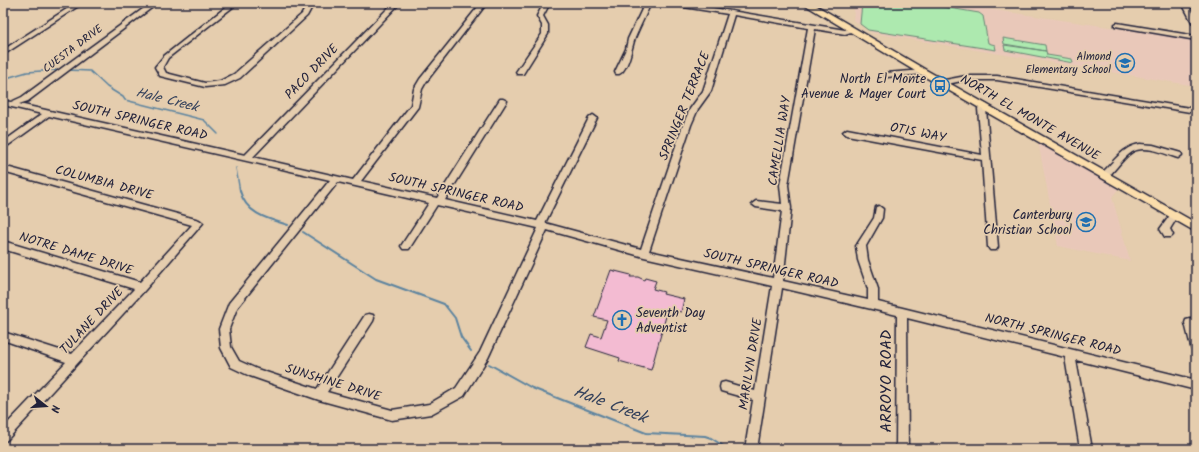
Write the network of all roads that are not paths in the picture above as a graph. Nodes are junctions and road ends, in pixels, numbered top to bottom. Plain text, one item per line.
1 (80, 3) edge
2 (155, 3) edge
3 (235, 3) edge
4 (311, 3) edge
5 (396, 3) edge
6 (484, 3) edge
7 (547, 3) edge
8 (648, 3) edge
9 (671, 3) edge
10 (806, 3) edge
11 (1185, 3) edge
12 (732, 13) junction
13 (1195, 22) edge
14 (1117, 25) dead end
15 (812, 26) junction
16 (848, 28) junction
17 (1196, 38) edge
18 (3, 53) edge
19 (520, 72) dead end
20 (619, 72) dead end
21 (923, 72) junction
22 (886, 75) dead end
23 (943, 83) junction
24 (503, 101) dead end
25 (3, 103) edge
26 (12, 105) junction
27 (983, 105) junction
28 (3, 109) edge
29 (1196, 111) edge
30 (47, 114) junction
31 (593, 118) dead end
32 (847, 132) dead end
33 (3, 146) edge
34 (1178, 155) dead end
35 (985, 158) junction
36 (246, 159) junction
37 (3, 169) edge
38 (1105, 175) junction
39 (336, 179) junction
40 (355, 183) junction
41 (437, 202) junction
42 (756, 204) dead end
43 (787, 208) junction
44 (879, 209) dead end
45 (1174, 216) junction
46 (199, 223) joint
47 (542, 225) junction
48 (1196, 228) edge
49 (1168, 235) dead end
50 (3, 245) edge
51 (406, 246) dead end
52 (994, 247) dead end
53 (644, 253) junction
54 (777, 283) junction
55 (142, 287) junction
56 (873, 305) junction
57 (902, 312) junction
58 (369, 318) dead end
59 (1190, 323) dead end
60 (3, 336) edge
61 (1196, 346) edge
62 (1070, 353) junction
63 (75, 360) junction
64 (1196, 385) edge
65 (724, 387) dead end
66 (319, 395) junction
67 (760, 397) junction
68 (3, 436) edge
69 (752, 449) edge
70 (902, 449) edge
71 (1086, 449) edge

1 - 18 street
2 - 26 street, CUESTA DRIVE
3 - 4 street
5 - 36 street, PACO DRIVE
6 - 40 street
7 - 19 street
8 - 20 street
9 - 12 street
10 - 16 main road, NORTH EL MONTE AVENUE
11 - 13 street
12 - 15 street
12 - 53 street, SPRINGER TERRACE
14 - 17 street
15 - 16 street
15 - 43 street, CAMELLIA WAY
16 - 21 main road, NORTH EL MONTE AVENUE
21 - 22 street
21 - 23 main road, NORTH EL MONTE AVENUE
23 - 27 main road, NORTH EL MONTE AVENUE
23 - 29 street
24 - 41 street
25 - 26 street, SOUTH SPRINGER ROAD
26 - 28 street, CUESTA DRIVE
26 - 30 street, SOUTH SPRINGER ROAD
27 - 35 street
27 - 38 main road, NORTH EL MONTE AVENUE
30 - 33 street
30 - 36 street, SOUTH SPRINGER ROAD
31 - 47 street, SUNSHINE DRIVE
32 - 35 street, OTIS WAY
34 - 38 street
35 - 52 street
36 - 39 street, SOUTH SPRINGER ROAD
37 - 46 street, COLUMBIA DRIVE
38 - 45 main road, NORTH EL MONTE AVENUE
39 - 40 street, SOUTH SPRINGER ROAD
39 - 66 street, SUNSHINE DRIVE
40 - 41 street, SOUTH SPRINGER ROAD
41 - 47 street, SOUTH SPRINGER ROAD
41 - 51 street
42 - 43 street
43 - 54 street, CAMELLIA WAY
44 - 56 street
45 - 48 main road, NORTH EL MONTE AVENUE
45 - 49 street
46 - 55 street, TULANE DRIVE
47 - 53 street, SOUTH SPRINGER ROAD
47 - 66 street, SUNSHINE DRIVE
50 - 55 street, NOTRE DAME DRIVE
53 - 54 street, SOUTH SPRINGER ROAD
54 - 56 street, SOUTH SPRINGER ROAD
54 - 67 street, MARILYN DRIVE
55 - 63 street, TULANE DRIVE
56 - 57 street, SOUTH SPRINGER ROAD
57 - 62 street, NORTH SPRINGER ROAD
57 - 70 street, ARROYO ROAD
58 - 66 street
59 - 61 street
60 - 63 street
62 - 64 street, NORTH SPRINGER ROAD
62 - 71 street
63 - 68 street, TULANE DRIVE
65 - 67 street
67 - 69 street, MARILYN DRIVE

